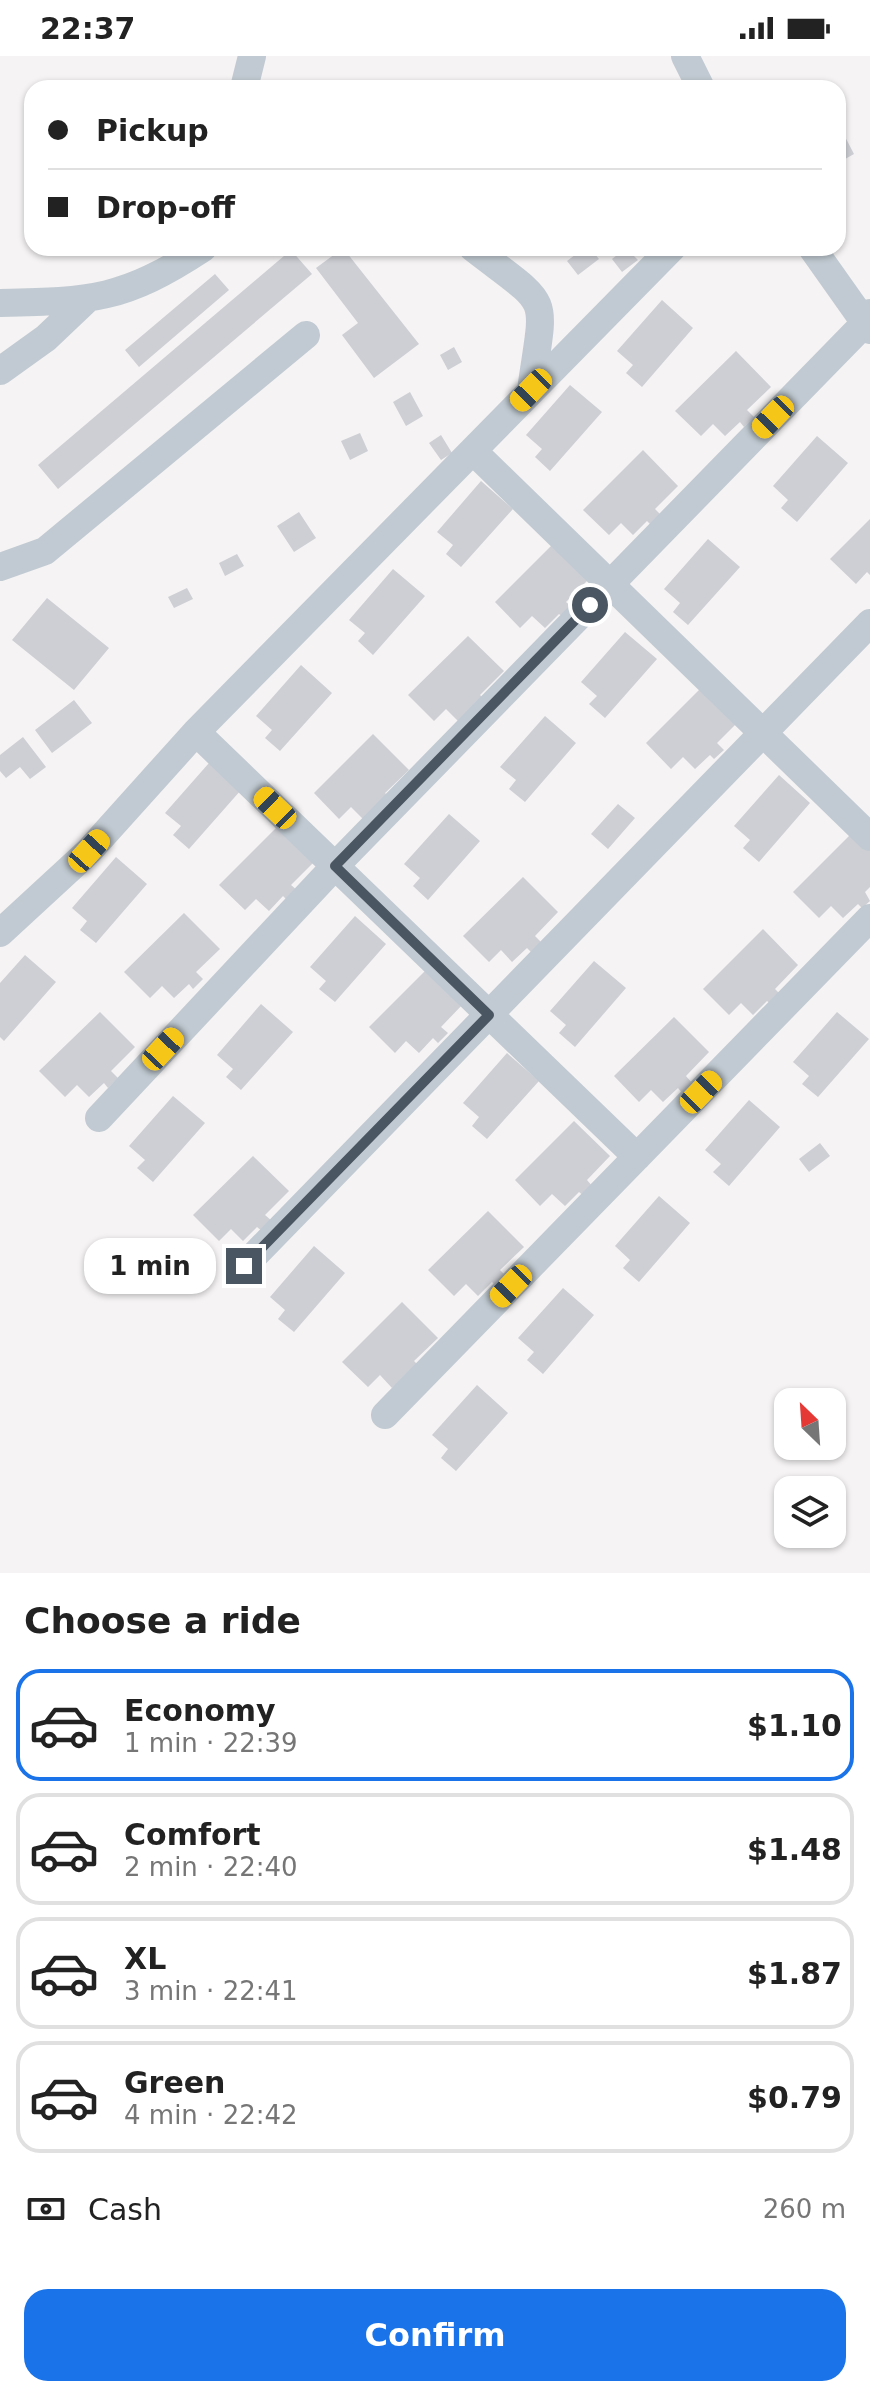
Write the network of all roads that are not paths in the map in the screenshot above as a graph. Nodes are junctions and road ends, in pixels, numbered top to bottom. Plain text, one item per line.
1 (252, 56) edge
2 (685, 56) edge
3 (246, 80) edge
4 (697, 80) edge
5 (187, 256) edge
6 (484, 256) edge
7 (664, 256) edge
8 (818, 256) edge
9 (85, 301) junction
10 (0, 303) edge
11 (869, 322) edge
12 (306, 335) dead end
13 (0, 371) edge
14 (531, 390) junction
15 (473, 451) junction
16 (0, 567) edge
17 (610, 584) junction
18 (870, 623) edge
19 (196, 732) junction
20 (763, 733) junction
21 (870, 837) edge
22 (335, 866) junction
23 (870, 918) edge
24 (0, 933) edge
25 (489, 1015) junction
26 (99, 1118) dead end
27 (637, 1157) junction
28 (244, 1266) dead end
29 (385, 1415) dead end

1 - 3 street
2 - 4 street
5 - 9 street
6 - 14 street
7 - 14 street
8 - 11 street
9 - 10 street
9 - 13 street
11 - 17 street
12 - 16 street
14 - 15 street
15 - 17 street
15 - 19 street
17 - 20 street
17 - 22 street
18 - 20 street
19 - 22 street
19 - 24 street
20 - 21 street
20 - 25 street
22 - 25 street
22 - 26 street
23 - 27 street
25 - 27 street
25 - 28 street
27 - 29 street

